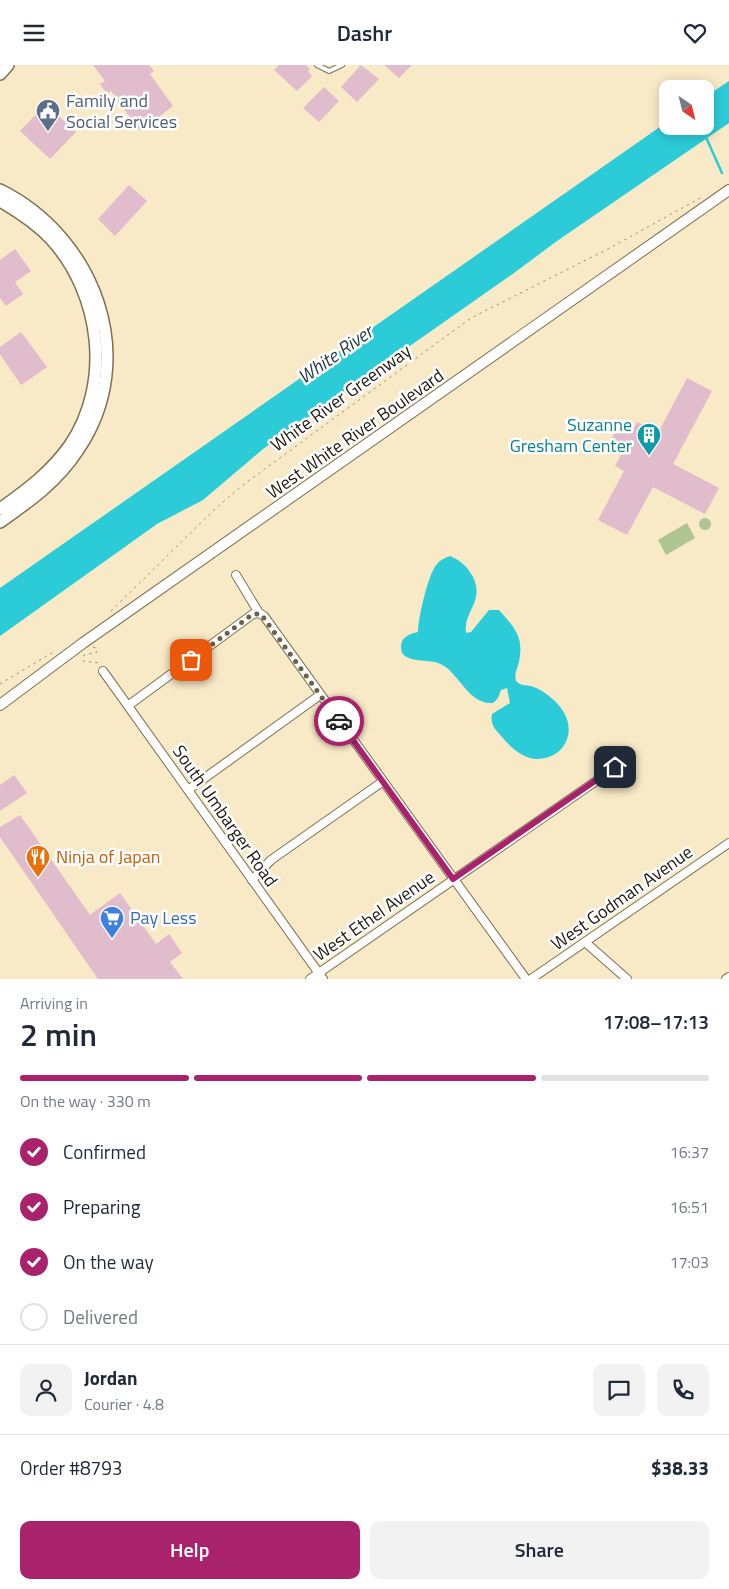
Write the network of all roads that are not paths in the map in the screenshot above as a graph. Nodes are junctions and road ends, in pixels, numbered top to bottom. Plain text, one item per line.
1 (8, 65) edge
2 (317, 65) edge
3 (342, 65) edge
4 (0, 74) edge
5 (0, 190) edge
6 (729, 192) edge
7 (0, 201) edge
8 (0, 509) edge
9 (0, 522) edge
10 (236, 575) dead end
11 (259, 613) junction
12 (103, 671) road end
13 (320, 695) junction
14 (0, 705) edge
15 (129, 705) junction
16 (628, 759) dead end
17 (382, 782) junction
18 (188, 790) junction
19 (729, 843) edge
20 (453, 879) junction
21 (252, 880) junction
22 (585, 942) junction
23 (321, 976) edge
24 (729, 977) edge
25 (310, 979) edge
26 (526, 979) edge
27 (531, 979) edge
28 (627, 979) edge
29 (726, 979) edge

1 - 4 main road
2 - 3 lane
5 - 9 main road
6 - 14 street, West White River Boulevard
7 - 8 main road
10 - 11 street
11 - 13 street
11 - 15 street
12 - 15 street, South Umbarger Road
13 - 17 street
13 - 18 street
15 - 18 street, South Umbarger Road
16 - 20 street, West Ethel Avenue
17 - 20 street
17 - 21 street
18 - 21 street, South Umbarger Road
19 - 22 street, West Godman Avenue
20 - 23 street, West Ethel Avenue
20 - 26 street
21 - 23 street, South Umbarger Road
22 - 27 street, West Godman Avenue
22 - 28 street
23 - 25 street, West Ethel Avenue
24 - 29 street

